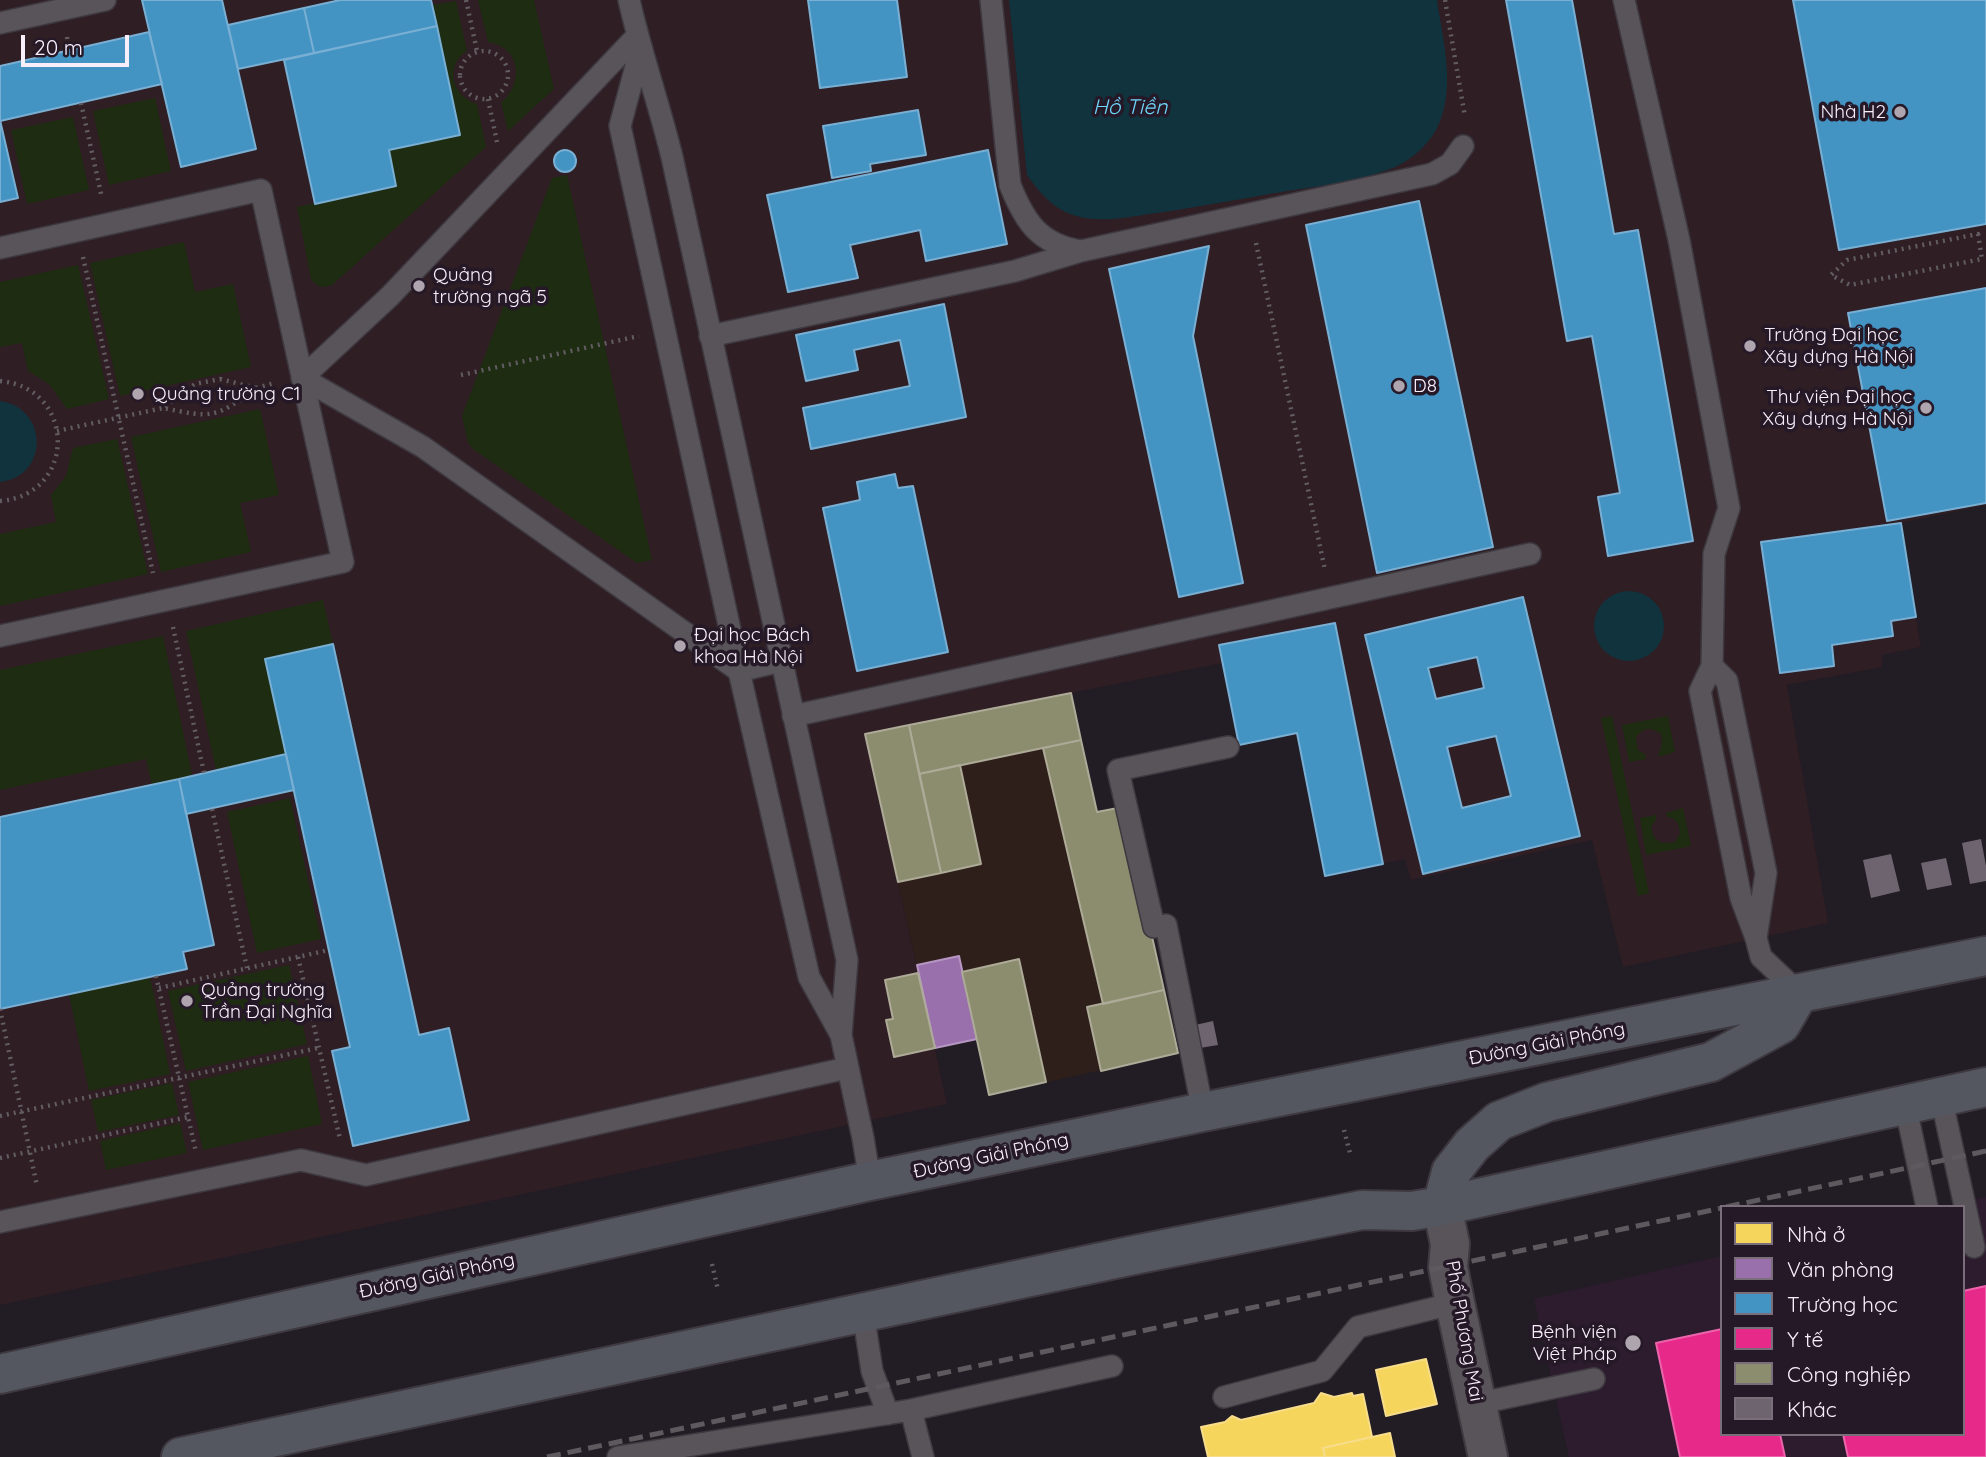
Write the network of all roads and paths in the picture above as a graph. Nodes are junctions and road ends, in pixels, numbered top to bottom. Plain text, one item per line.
1 (105, 0) edge
2 (466, 0) edge
3 (629, 0) edge
4 (991, 0) edge
5 (1445, 0) edge
6 (1624, 0) edge
7 (0, 23) edge
8 (639, 44) junction
9 (477, 51) junction
10 (488, 99) junction
11 (81, 103) dead end
12 (1463, 146) joint
13 (499, 151) dead end
14 (1250, 214) junction
15 (108, 224) junction
16 (77, 231) junction
17 (0, 248) edge
18 (1081, 251) junction
19 (1831, 275) joint
20 (665, 331) junction
21 (710, 336) junction
22 (461, 375) dead end
23 (302, 378) junction
24 (0, 381) edge
25 (163, 408) junction
26 (118, 417) junction
27 (57, 431) junction
28 (0, 501) edge
29 (1530, 554) dead end
30 (1331, 598) junction
31 (163, 601) junction
32 (0, 636) edge
33 (781, 661) junction
34 (1712, 666) junction
35 (739, 671) junction
36 (793, 716) junction
37 (1228, 747) dead end
38 (204, 773) dead end
39 (212, 808) dead end
40 (1756, 938) junction
41 (329, 950) dead end
42 (1986, 956) edge
43 (298, 957) junction
44 (247, 968) junction
45 (156, 976) dead end
46 (159, 988) junction
47 (1799, 993) junction
48 (0, 1009) edge
49 (841, 1035) junction
50 (318, 1048) junction
51 (847, 1068) junction
52 (179, 1078) junction
53 (1986, 1087) edge
54 (1923, 1101) junction
55 (21, 1112) junction
56 (1203, 1112) junction
57 (0, 1116) edge
58 (188, 1117) junction
59 (1344, 1130) dead end
60 (341, 1147) dead end
61 (30, 1151) junction
62 (1350, 1157) dead end
63 (0, 1158) edge
64 (198, 1160) dead end
65 (870, 1181) junction
66 (38, 1193) dead end
67 (1927, 1205) edge
68 (1959, 1205) edge
69 (1442, 1206) junction
70 (1965, 1221) edge
71 (0, 1222) edge
72 (1974, 1247) dead end
73 (712, 1264) dead end
74 (718, 1290) dead end
75 (1455, 1303) junction
76 (863, 1312) junction
77 (1112, 1366) dead end
78 (0, 1374) edge
79 (1594, 1379) dead end
80 (1224, 1396) dead end
81 (1476, 1404) junction
82 (911, 1410) junction
83 (888, 1414) junction
84 (181, 1457) edge
85 (618, 1457) edge
86 (923, 1457) edge
87 (1488, 1457) edge

1 - 7 lane
2 - 9 path
3 - 8 lane
4 - 18 lane
5 - 12 path
6 - 34 lane
8 - 20 lane
8 - 21 lane
8 - 23 lane
9 - 10 path
9 - 10 path
10 - 13 path
11 - 15 path
12 - 14 lane
14 - 18 lane
14 - 30 path
15 - 16 lane
15 - 23 lane
16 - 17 lane
16 - 26 path
18 - 21 lane
19 - 19 path
20 - 22 path
20 - 35 lane
21 - 33 lane
23 - 31 lane
23 - 35 lane
24 - 27 path
25 - 25 path
25 - 26 path
26 - 27 path
26 - 31 path
27 - 28 path
29 - 30 lane
30 - 36 lane
31 - 32 lane
31 - 38 path
33 - 35 lane
33 - 36 lane
34 - 40 lane
34 - 40 lane
35 - 49 lane
36 - 49 lane
37 - 56 lane
39 - 44 path
40 - 47 lane
41 - 43 path
42 - 47 main road, Đường Giải Phóng
43 - 44 path
43 - 50 path
44 - 46 path
45 - 46 path
46 - 52 path
47 - 56 main road, Đường Giải Phóng
47 - 69 main road
48 - 55 path
49 - 51 lane
50 - 52 path
50 - 60 path
51 - 65 lane
51 - 71 lane
52 - 55 path
52 - 58 path
53 - 54 main road
54 - 67 lane
54 - 68 lane
54 - 69 main road
55 - 57 path
55 - 61 path
56 - 65 main road, Đường Giải Phóng
58 - 61 path
58 - 64 path
59 - 62 path
61 - 63 path
61 - 66 path
65 - 78 main road, Đường Giải Phóng
69 - 75 street, Phố Phương Mai
69 - 76 main road
70 - 72 lane
73 - 74 path
75 - 80 lane
75 - 81 street, Phố Phương Mai
76 - 83 lane
76 - 84 main road
77 - 82 lane
79 - 81 lane
81 - 87 street, Phố Phương Mai
82 - 83 lane
82 - 86 lane
83 - 85 lane

